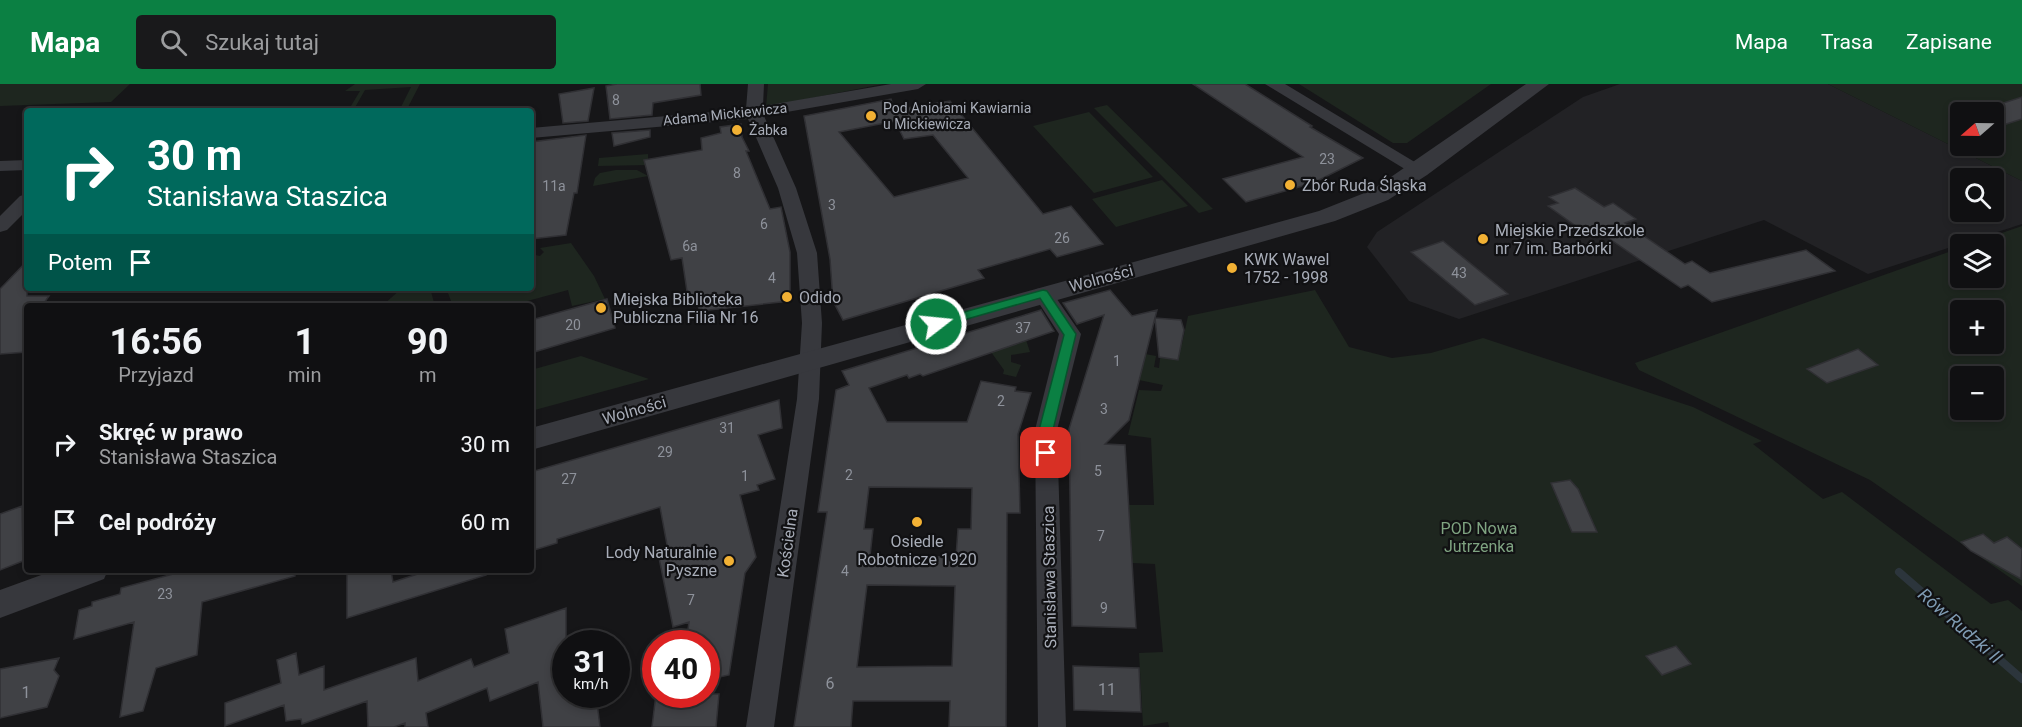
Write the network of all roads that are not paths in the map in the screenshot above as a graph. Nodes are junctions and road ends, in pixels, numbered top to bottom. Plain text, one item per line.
1 (756, 84) edge
2 (918, 84) edge
3 (1273, 84) edge
4 (1539, 84) edge
5 (754, 113) junction
6 (534, 133) edge
7 (24, 165) edge
8 (0, 166) edge
9 (1419, 170) junction
10 (24, 203) edge
11 (0, 226) edge
12 (1043, 294) junction
13 (811, 360) junction
14 (534, 438) edge
15 (84, 573) edge
16 (0, 604) edge
17 (760, 727) edge
18 (1052, 727) edge

1 - 5 street
2 - 5 street, Adama Mickiewicza
3 - 9 street
4 - 9 street, Wolności
5 - 6 street, Adama Mickiewicza
5 - 13 street, Kościelna
7 - 8 street
9 - 12 street, Wolności
10 - 11 street
12 - 13 street, Wolności
12 - 18 street, Stanisława Staszica
13 - 14 street, Wolności
13 - 17 street, Kościelna
15 - 16 street

